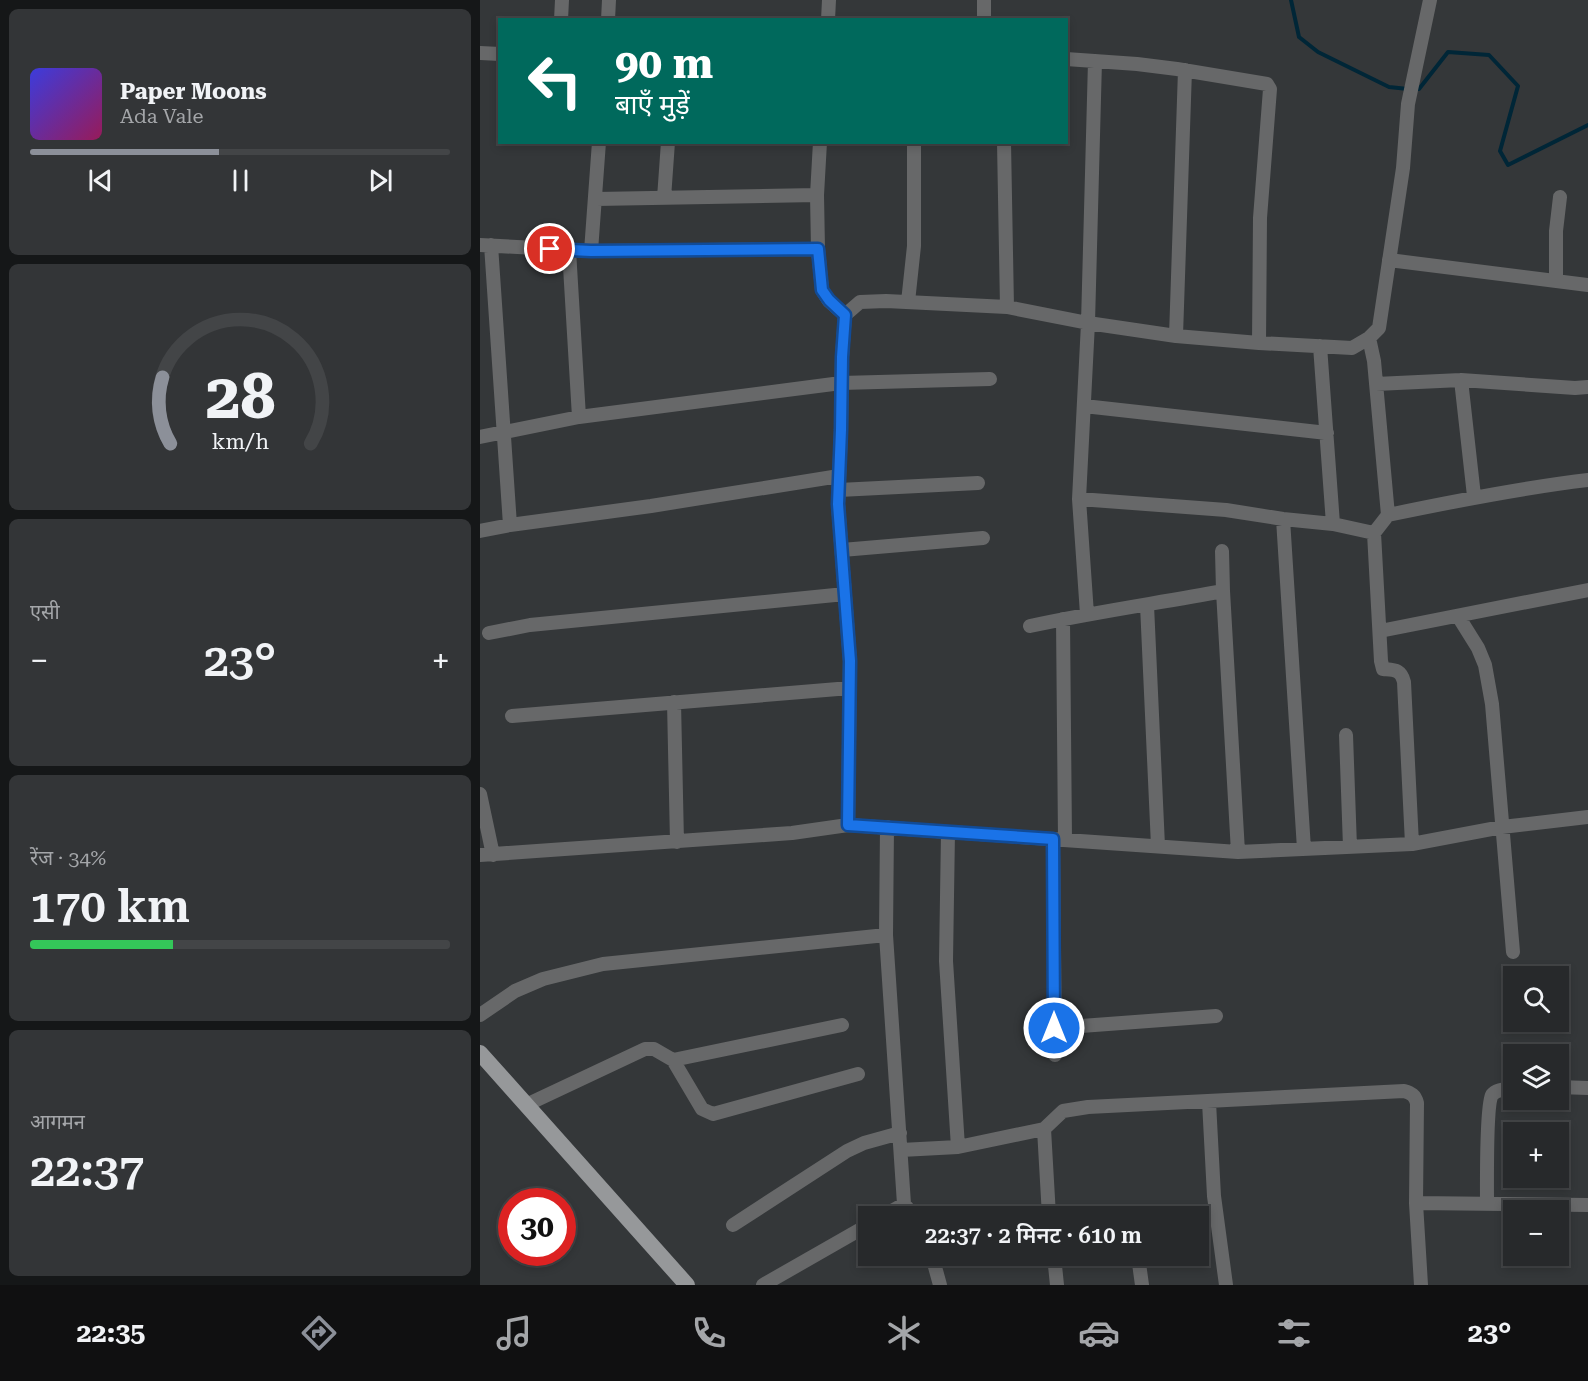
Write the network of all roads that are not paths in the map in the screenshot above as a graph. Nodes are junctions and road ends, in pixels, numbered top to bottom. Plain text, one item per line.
1 (561, 0) edge
2 (609, 0) edge
3 (829, 0) edge
4 (984, 0) edge
5 (1430, 0) edge
6 (561, 18) edge
7 (608, 18) edge
8 (828, 18) edge
9 (984, 18) edge
10 (480, 54) edge
11 (498, 54) edge
12 (1068, 59) edge
13 (1095, 61) junction
14 (1185, 70) junction
15 (600, 144) edge
16 (668, 144) edge
17 (820, 144) edge
18 (914, 144) edge
19 (1004, 144) edge
20 (817, 195) junction
21 (1560, 197) dead end
22 (664, 198) junction
23 (596, 199) junction
24 (485, 245) edge
25 (818, 249) junction
26 (569, 250) junction
27 (591, 251) junction
28 (1389, 260) junction
29 (1556, 281) junction
30 (1588, 285) edge
31 (908, 302) junction
32 (1007, 307) junction
33 (845, 315) junction
34 (1088, 323) junction
35 (1176, 336) junction
36 (1368, 338) junction
37 (1258, 343) junction
38 (1320, 346) junction
39 (990, 379) dead end
40 (1461, 380) junction
41 (842, 383) junction
42 (1376, 384) junction
43 (1588, 387) edge
44 (1084, 406) junction
45 (579, 417) junction
46 (503, 432) junction
47 (1327, 434) junction
48 (480, 437) edge
49 (839, 476) junction
50 (1588, 480) edge
51 (978, 483) dead end
52 (839, 490) junction
53 (1474, 496) junction
54 (1079, 499) junction
55 (1388, 515) junction
56 (1283, 519) junction
57 (1333, 524) junction
58 (510, 525) junction
59 (480, 531) edge
60 (1374, 533) junction
61 (982, 538) dead end
62 (842, 550) junction
63 (1222, 551) dead end
64 (1588, 590) edge
65 (1223, 591) junction
66 (845, 594) junction
67 (1147, 605) junction
68 (1088, 614) junction
69 (1458, 616) junction
70 (1063, 619) junction
71 (1030, 626) dead end
72 (1380, 631) junction
73 (489, 633) dead end
74 (850, 688) junction
75 (674, 702) junction
76 (512, 716) dead end
77 (1346, 735) dead end
78 (480, 794) edge
79 (1588, 817) edge
80 (848, 825) junction
81 (1502, 827) junction
82 (887, 828) junction
83 (948, 832) junction
84 (1059, 839) junction
85 (677, 842) junction
86 (1412, 844) junction
87 (1158, 846) junction
88 (1350, 847) junction
89 (1304, 849) junction
90 (1238, 852) junction
91 (486, 855) edge
92 (885, 934) junction
93 (1513, 952) dead end
94 (480, 1015) edge
95 (1216, 1016) dead end
96 (842, 1025) dead end
97 (1054, 1028) junction
98 (480, 1053) edge
99 (1055, 1055) dead end
100 (673, 1060) junction
101 (858, 1074) dead end
102 (1569, 1087) edge
103 (1588, 1088) edge
104 (1503, 1090) edge
105 (1209, 1102) junction
106 (526, 1106) junction
107 (1044, 1129) junction
108 (900, 1133) junction
109 (958, 1147) junction
110 (902, 1150) junction
111 (1416, 1203) junction
112 (1487, 1203) junction
113 (904, 1204) joint
114 (1588, 1205) edge
115 (900, 1206) edge
116 (1048, 1206) edge
117 (733, 1225) dead end
118 (858, 1231) edge
119 (935, 1266) edge
120 (1055, 1266) edge
121 (1139, 1266) edge
122 (687, 1285) edge
123 (763, 1285) edge
124 (940, 1285) edge
125 (1057, 1285) edge
126 (1142, 1285) edge
127 (1226, 1285) edge
128 (1421, 1285) edge

1 - 6 street
2 - 7 street
3 - 8 street
4 - 9 street
5 - 28 street
10 - 11 street
12 - 13 street
13 - 14 street
13 - 34 street
14 - 35 street
14 - 37 street
15 - 23 street
16 - 22 street
17 - 20 street
18 - 31 street
19 - 32 street
20 - 22 street
20 - 25 street
21 - 29 street
22 - 23 street
23 - 27 street
24 - 26 street
24 - 46 street
25 - 27 street
25 - 33 street
26 - 27 street
26 - 45 street
28 - 29 street
28 - 36 street
29 - 30 street
31 - 32 street
31 - 33 street
32 - 34 street
33 - 41 street
34 - 35 street
34 - 44 street
35 - 37 street
36 - 38 street
36 - 42 street
37 - 38 street
38 - 47 street
39 - 41 street
40 - 42 street
40 - 43 street
40 - 53 street
41 - 45 street
41 - 49 street
42 - 55 street
44 - 47 street
44 - 54 street
45 - 46 street
46 - 48 street
46 - 58 street
47 - 57 street
49 - 52 street
49 - 58 street
50 - 53 street
51 - 52 street
52 - 62 street
53 - 55 street
54 - 56 street
54 - 68 street
55 - 60 street
56 - 57 street
56 - 89 street
57 - 60 street
58 - 59 street
60 - 72 street
61 - 62 street
62 - 66 street
63 - 65 street
64 - 69 street
65 - 67 street
65 - 90 street
66 - 73 street
66 - 74 street
67 - 68 street
67 - 87 street
68 - 70 street
69 - 72 street
69 - 81 street
70 - 71 street
70 - 84 street
72 - 86 street
74 - 75 street
74 - 80 street
75 - 76 street
75 - 85 street
77 - 88 street
78 - 91 street
79 - 81 street
80 - 82 street
80 - 85 street
81 - 86 street
81 - 93 street
82 - 83 street
82 - 92 street
83 - 84 street
83 - 109 street
84 - 87 street
84 - 97 street
85 - 91 street
86 - 88 street
87 - 90 street
88 - 89 street
89 - 90 street
92 - 94 street
92 - 108 street
95 - 97 street
96 - 100 street
97 - 99 street
98 - 106 main road
100 - 101 street
100 - 106 street
102 - 103 street
104 - 112 street
105 - 107 street
105 - 111 street
105 - 127 street
106 - 122 main road
107 - 109 street
107 - 116 street
108 - 110 street
108 - 117 street
109 - 110 street
110 - 113 street
111 - 112 street
111 - 128 street
112 - 114 street
113 - 115 street
118 - 123 street
119 - 124 street
120 - 125 street
121 - 126 street

